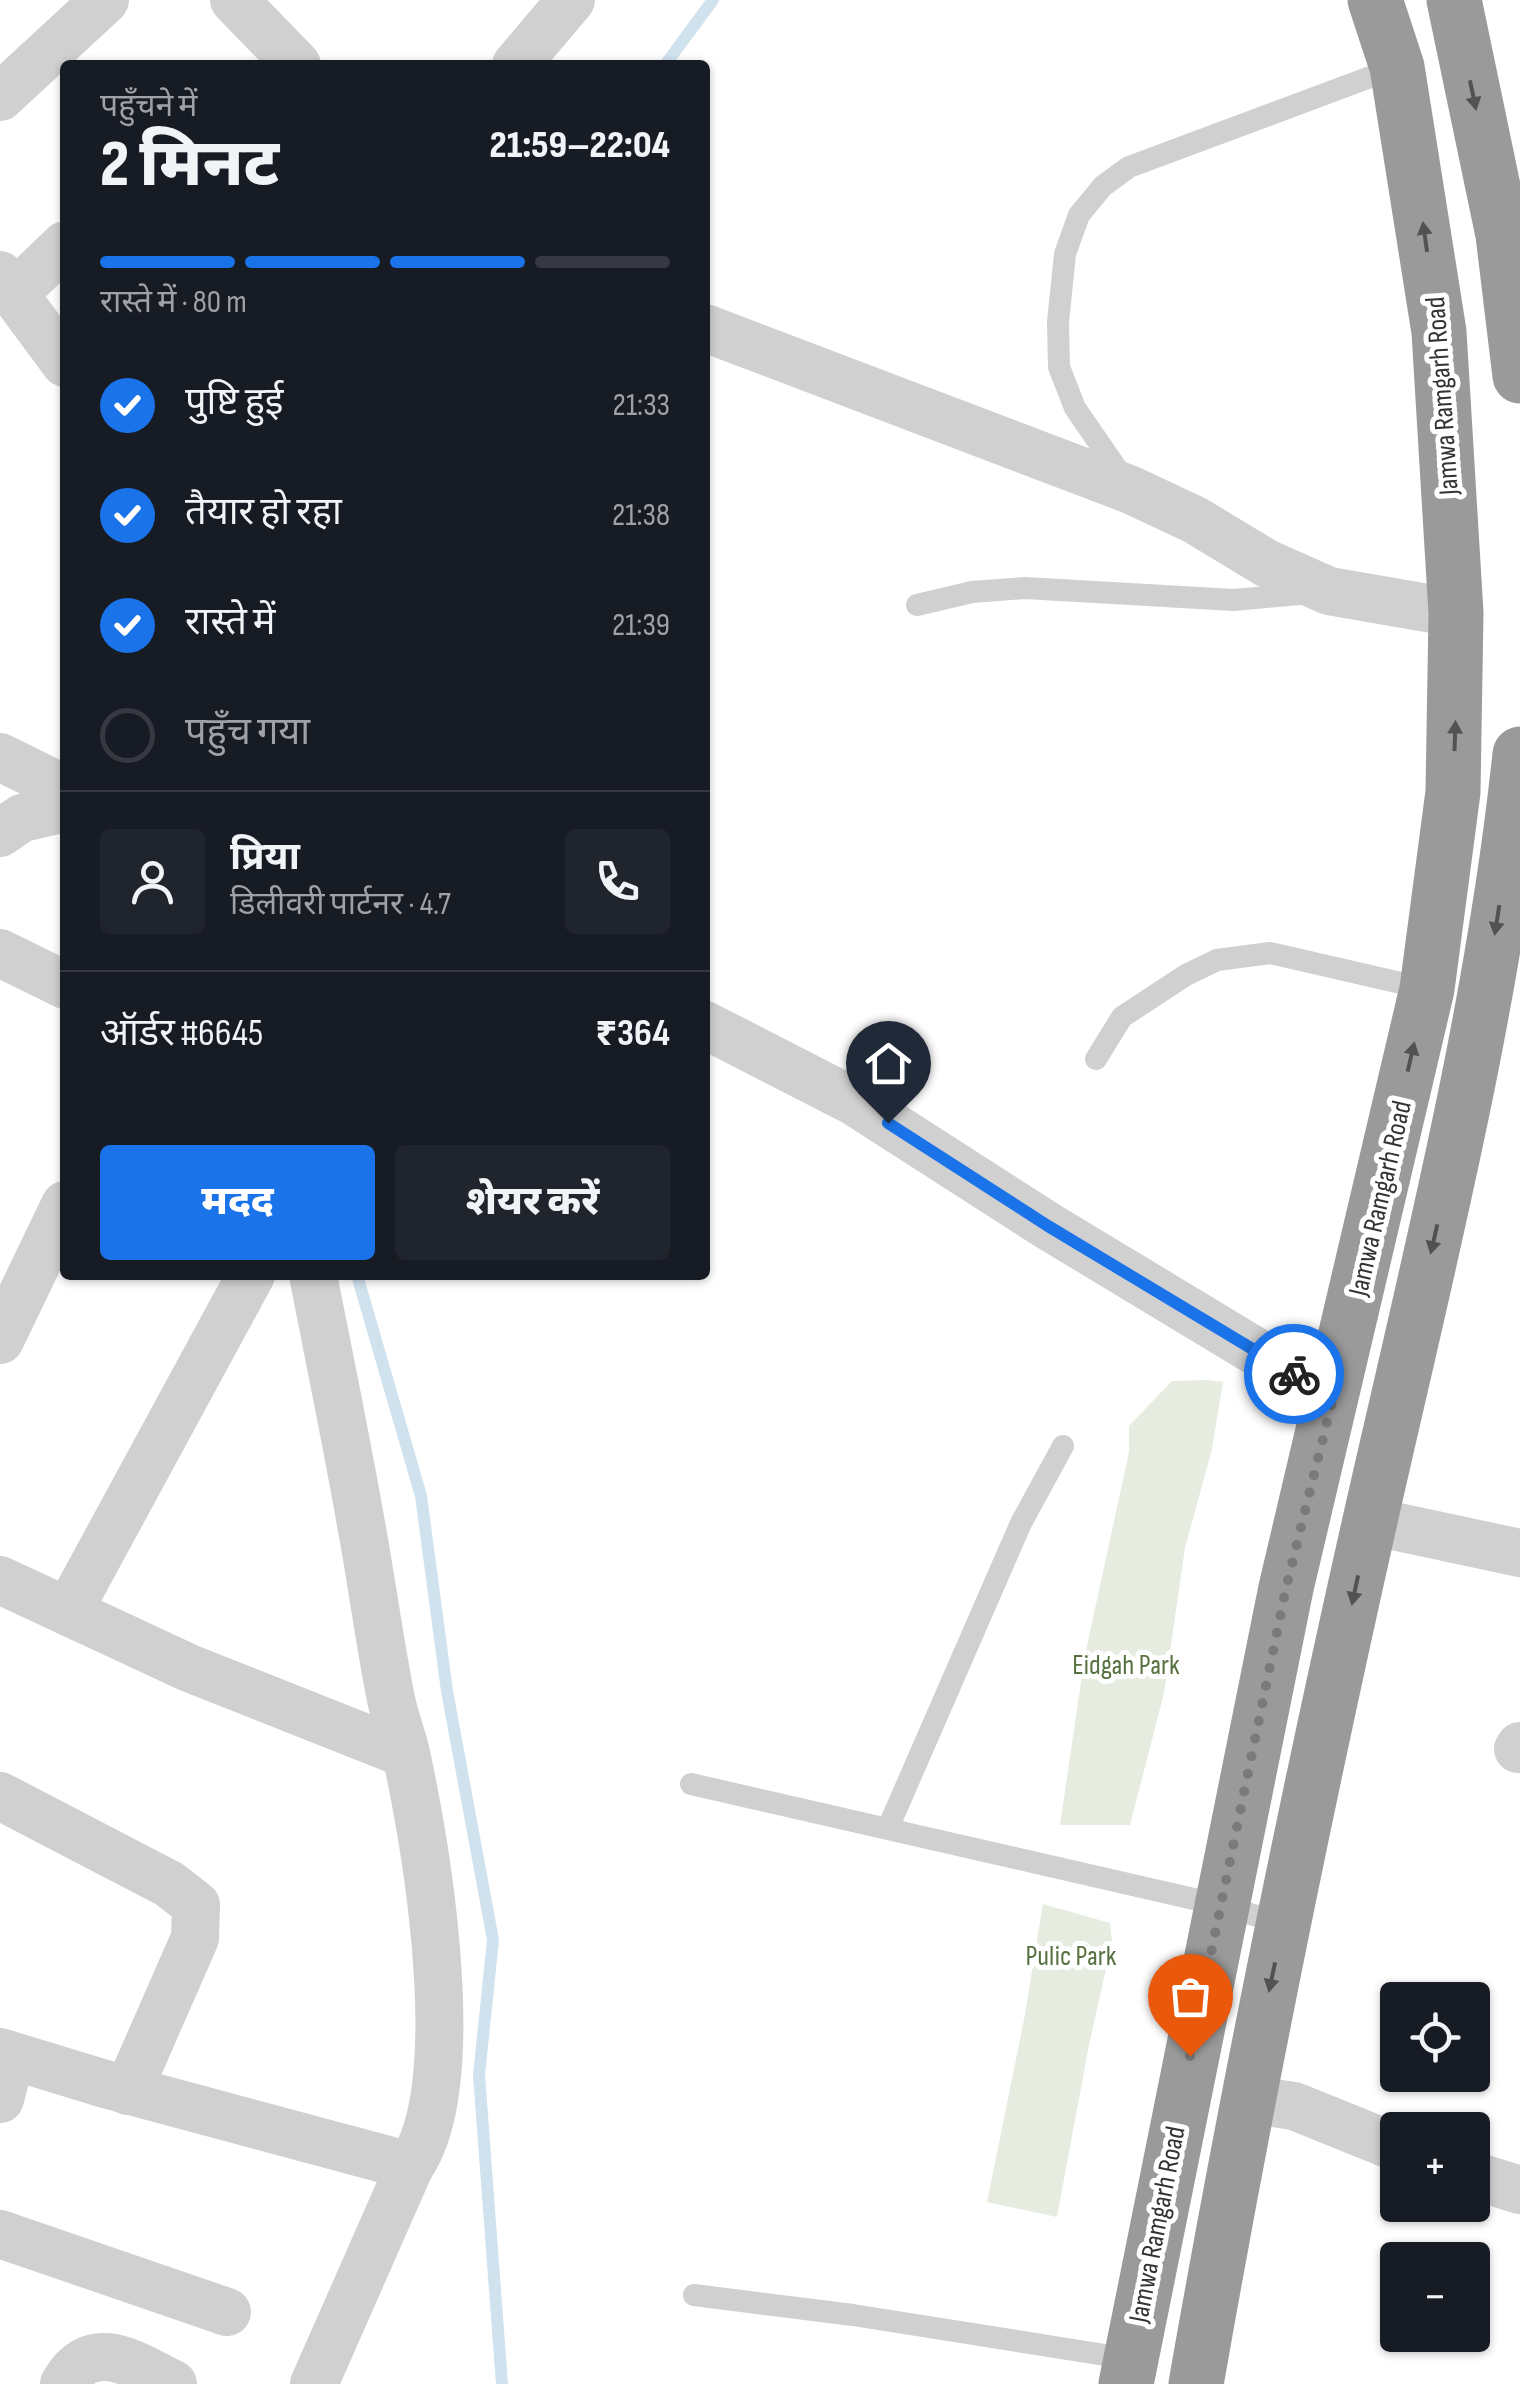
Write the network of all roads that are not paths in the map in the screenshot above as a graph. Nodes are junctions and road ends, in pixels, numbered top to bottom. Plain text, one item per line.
1 (104, 0) edge
2 (234, 0) edge
3 (571, 0) edge
4 (1375, 0) edge
5 (1454, 0) edge
6 (276, 58) edge
7 (520, 60) edge
8 (1397, 67) junction
9 (0, 98) edge
10 (60, 249) edge
11 (7, 285) edge
12 (710, 330) edge
13 (60, 356) edge
14 (1520, 376) edge
15 (1132, 490) junction
16 (1330, 591) junction
17 (917, 605) dead end
18 (1456, 613) junction
19 (0, 758) edge
20 (1519, 781) edge
21 (60, 787) edge
22 (60, 809) edge
23 (0, 833) edge
24 (0, 952) edge
25 (60, 982) edge
26 (1427, 989) junction
27 (710, 1028) edge
28 (1096, 1059) dead end
29 (60, 1214) edge
30 (249, 1280) edge
31 (314, 1280) edge
32 (4, 1319) edge
33 (1333, 1398) junction
34 (1063, 1446) dead end
35 (1370, 1521) junction
36 (1520, 1552) edge
37 (0, 1580) edge
38 (68, 1612) junction
39 (406, 1754) junction
40 (691, 1784) dead end
41 (0, 1796) edge
42 (888, 1828) junction
43 (1220, 1905) junction
44 (1284, 1924) junction
45 (4, 2069) edge
46 (128, 2090) junction
47 (1246, 2099) junction
48 (1380, 2141) edge
49 (410, 2166) junction
50 (1490, 2181) edge
51 (1520, 2190) edge
52 (0, 2234) edge
53 (694, 2295) dead end
54 (227, 2312) dead end
55 (1128, 2371) edge
56 (64, 2384) edge
57 (173, 2384) edge
58 (314, 2384) edge
59 (1196, 2384) edge

1 - 9 street
2 - 6 street
3 - 7 street
4 - 8 highway, Jamwa Ramgarh Road
5 -> 14 highway
8 - 15 lane
18 -> 8 highway, Jamwa Ramgarh Road
10 - 11 street
11 - 13 street
12 - 15 street
15 - 16 street
16 - 17 lane
16 - 18 street
26 -> 18 highway, Jamwa Ramgarh Road
19 - 21 street
20 -> 35 highway
22 - 23 street
24 - 25 street
26 - 28 lane
33 -> 26 highway, Jamwa Ramgarh Road
27 - 33 street
29 - 32 street
30 - 38 street
31 - 39 street
33 - 43 highway, Jamwa Ramgarh Road
34 - 42 lane
35 - 36 street
35 -> 44 highway
37 - 38 street
38 - 39 street
39 - 49 street
40 - 42 lane
41 - 46 street
42 - 43 lane
43 - 44 lane
43 - 55 highway, Jamwa Ramgarh Road
44 -> 47 highway
45 - 46 street
46 - 49 street
47 - 48 street
47 - 59 highway
49 - 58 street
50 - 51 street
52 - 54 street
53 - 55 lane
56 - 57 street

